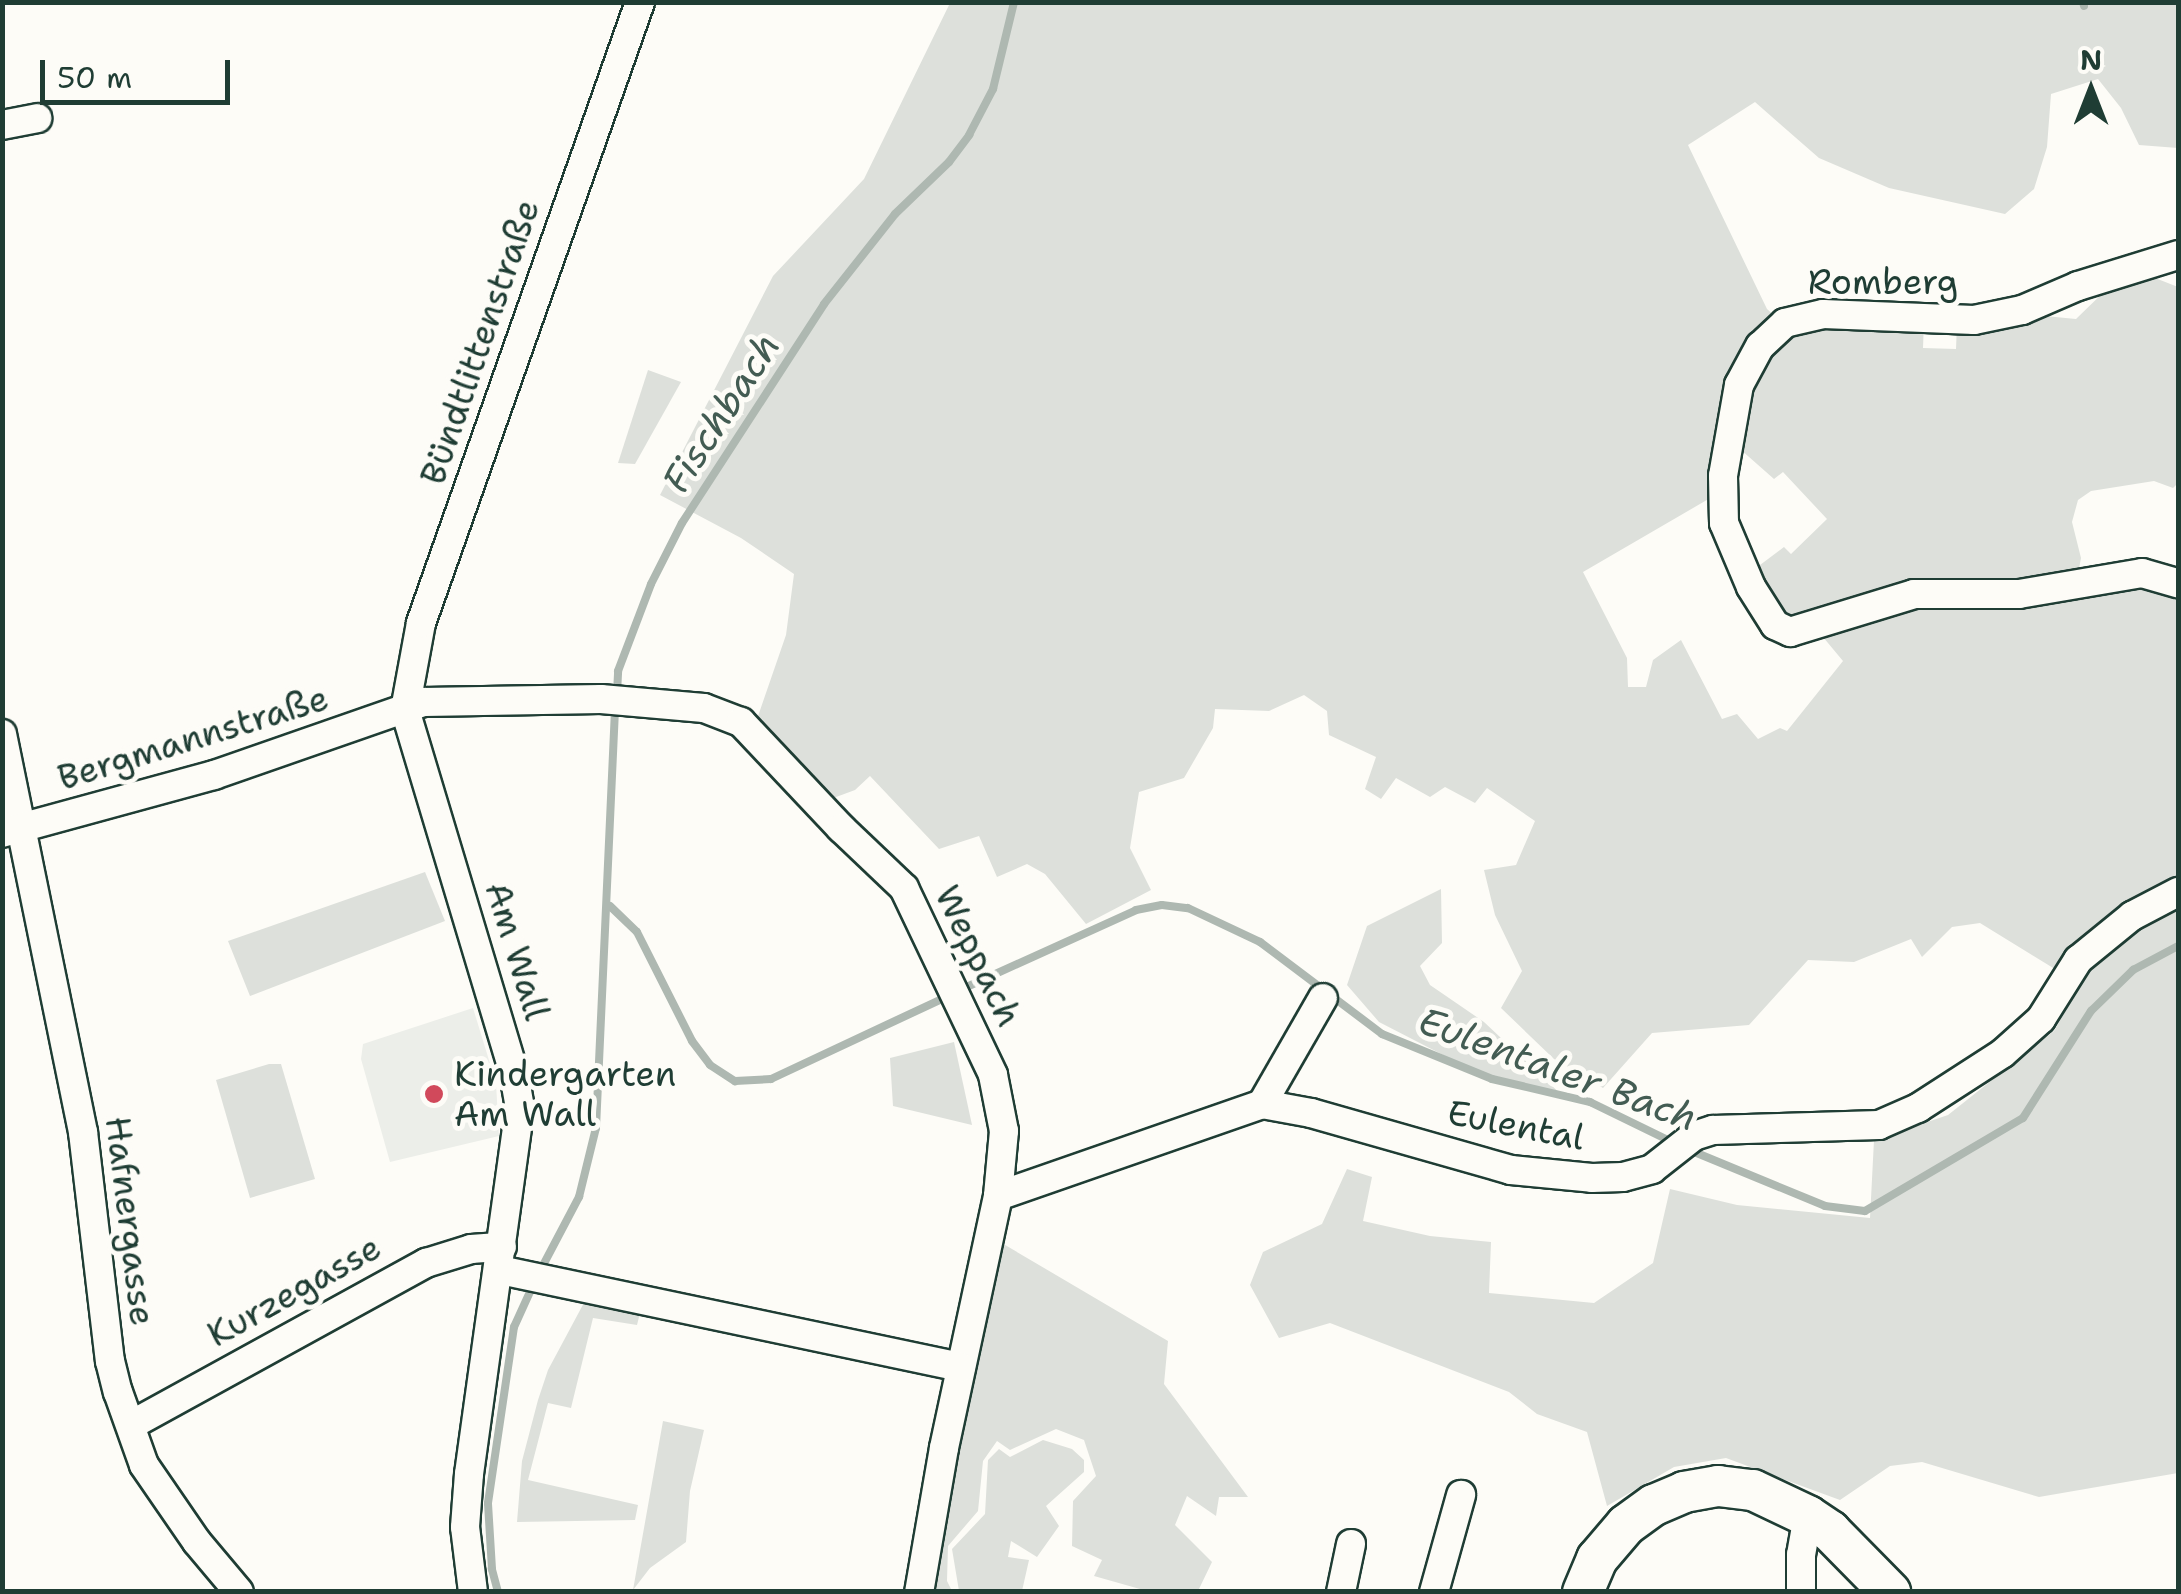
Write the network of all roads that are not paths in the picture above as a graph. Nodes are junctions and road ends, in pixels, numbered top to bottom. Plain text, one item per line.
1 (640, 2) edge
2 (37, 118) dead end
3 (2, 126) edge
4 (2178, 255) edge
5 (2178, 584) edge
6 (405, 710) junction
7 (2, 734) edge
8 (12, 831) edge
9 (2178, 892) edge
10 (1322, 998) dead end
11 (1262, 1104) junction
12 (998, 1196) junction
13 (507, 1264) junction
14 (961, 1367) junction
15 (131, 1425) junction
16 (1461, 1495) dead end
17 (1808, 1516) junction
18 (1351, 1544) dead end
19 (239, 1592) edge
20 (473, 1592) edge
21 (919, 1592) edge
22 (1340, 1592) edge
23 (1434, 1592) edge
24 (1583, 1592) edge
25 (1802, 1592) edge
26 (1890, 1592) edge

1 - 6 street, Bündtlittenstraße
2 - 3 street
4 - 5 street, Romberg
6 - 8 street, Bergmannstraße
6 - 12 street, Weppach
6 - 13 street, Am Wall
7 - 8 street, Hafnergasse
8 - 15 street, Hafnergasse
9 - 11 street, Eulental
10 - 11 street
11 - 12 street, Eulental
12 - 14 street, Weppach
13 - 14 street
13 - 15 street, Kurzegasse
13 - 20 street, Am Wall
14 - 21 street, Weppach
15 - 19 street, Hafnergasse
16 - 23 street
17 - 24 main road
17 - 25 street
17 - 26 main road
18 - 22 street

